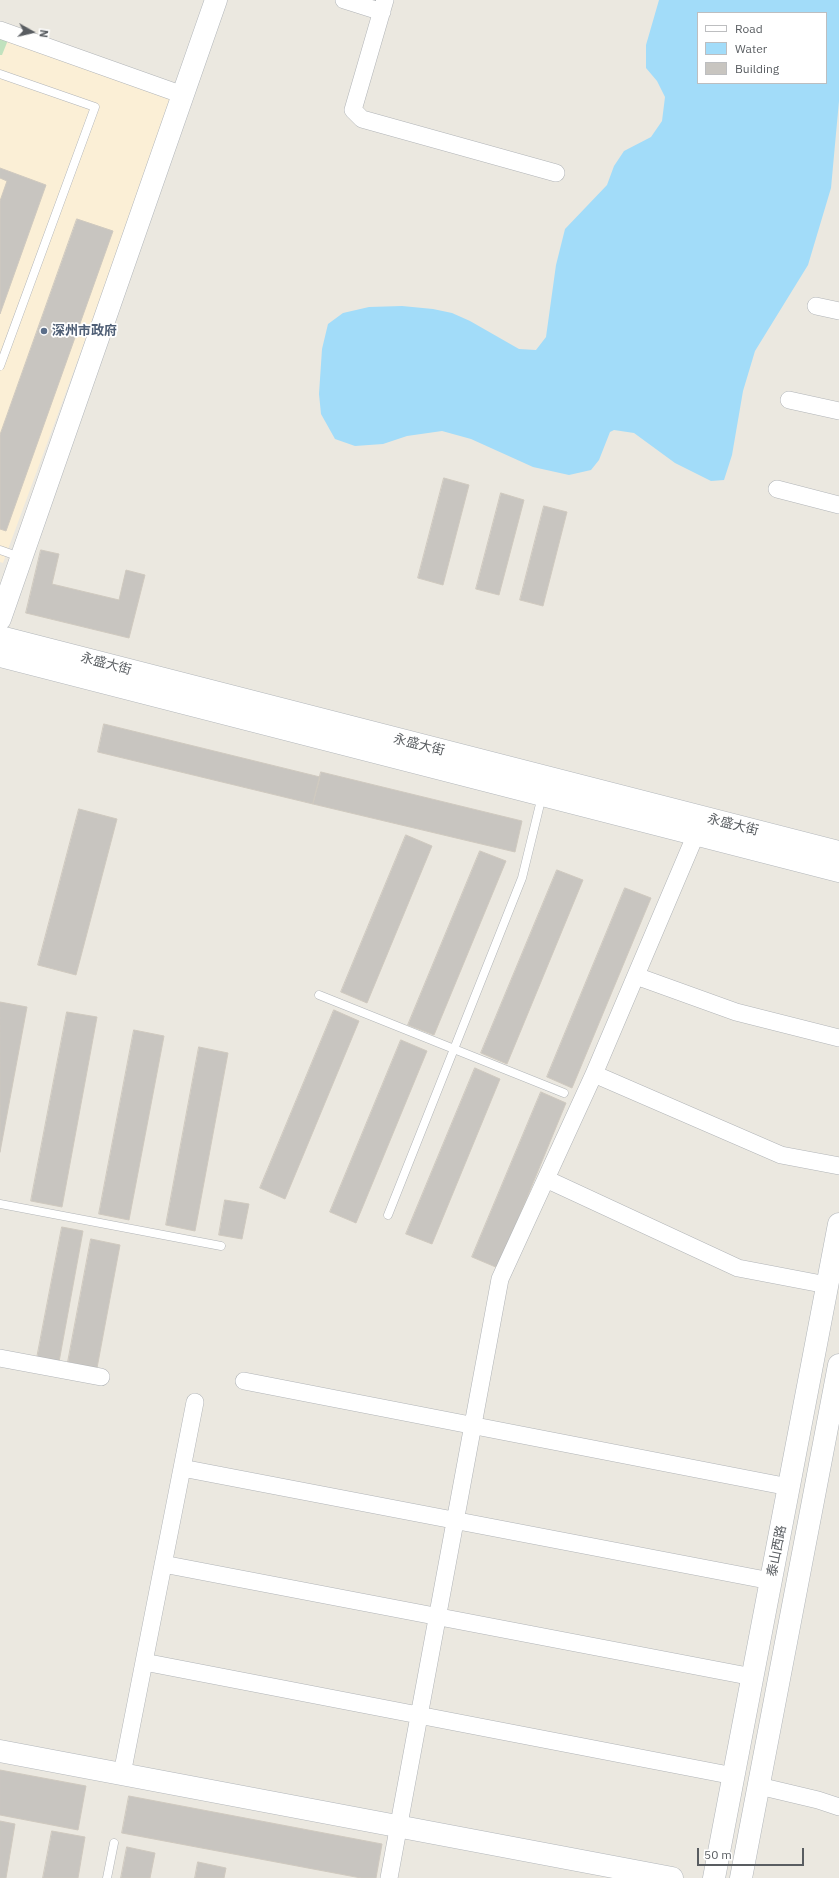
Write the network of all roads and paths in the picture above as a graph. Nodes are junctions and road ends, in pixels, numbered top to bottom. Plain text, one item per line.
1 (216, 0) edge
2 (344, 0) edge
3 (383, 6) edge
4 (0, 30) edge
5 (0, 74) edge
6 (183, 95) junction
7 (556, 173) dead end
8 (816, 306) dead end
9 (839, 311) edge
10 (0, 366) edge
11 (789, 400) dead end
12 (839, 411) edge
13 (777, 489) dead end
14 (839, 505) edge
15 (0, 550) edge
16 (22, 557) junction
17 (0, 619) edge
18 (0, 637) edge
19 (0, 656) edge
20 (542, 795) junction
21 (696, 834) junction
22 (839, 852) edge
23 (839, 871) edge
24 (636, 976) junction
25 (320, 995) dead end
26 (839, 1038) edge
27 (454, 1049) junction
28 (594, 1074) junction
29 (564, 1093) dead end
30 (839, 1166) edge
31 (546, 1179) junction
32 (0, 1204) edge
33 (388, 1214) dead end
34 (839, 1224) edge
35 (221, 1246) dead end
36 (827, 1285) junction
37 (0, 1358) edge
38 (839, 1365) edge
39 (101, 1377) dead end
40 (244, 1381) dead end
41 (195, 1402) dead end
42 (473, 1426) junction
43 (182, 1468) junction
44 (789, 1487) junction
45 (456, 1520) junction
46 (163, 1564) junction
47 (771, 1581) junction
48 (438, 1617) junction
49 (144, 1662) junction
50 (753, 1677) junction
51 (420, 1716) junction
52 (0, 1751) edge
53 (122, 1774) junction
54 (734, 1776) junction
55 (759, 1786) junction
56 (839, 1807) edge
57 (399, 1826) junction
58 (114, 1843) dead end
59 (107, 1878) edge
60 (389, 1878) edge
61 (672, 1878) edge
62 (714, 1878) edge
63 (741, 1878) edge

1 - 6 main road
2 - 3 street
3 - 7 street
4 - 6 street
5 - 10 lane
6 - 16 main road
8 - 9 street
11 - 12 street
13 - 14 street
15 - 16 lane
16 - 17 main road
18 - 22 main road, 永盛大街
19 - 20 main road, 永盛大街
20 - 21 main road, 永盛大街
20 - 27 lane
21 - 23 main road, 永盛大街
21 - 24 street
24 - 26 street
24 - 28 street
25 - 27 lane
27 - 29 lane
27 - 33 lane
28 - 30 street
28 - 31 street
31 - 36 street
31 - 42 street
32 - 35 lane
34 - 36 main road, 泰山西路
36 - 44 main road, 泰山西路
37 - 39 street
38 - 55 main road, 泰山西路
40 - 42 street
41 - 43 street
42 - 44 street
42 - 45 street
43 - 45 street
43 - 46 street
44 - 47 main road, 泰山西路
45 - 47 street
45 - 48 street
46 - 48 street
46 - 49 street
47 - 50 main road, 泰山西路
48 - 50 street
48 - 51 street
49 - 51 street
49 - 53 street
50 - 54 main road, 泰山西路
51 - 54 street
51 - 57 street
52 - 53 main road
53 - 57 main road
54 - 62 main road, 泰山西路
55 - 56 street
55 - 63 main road, 泰山西路
57 - 60 street
57 - 61 main road
58 - 59 lane

